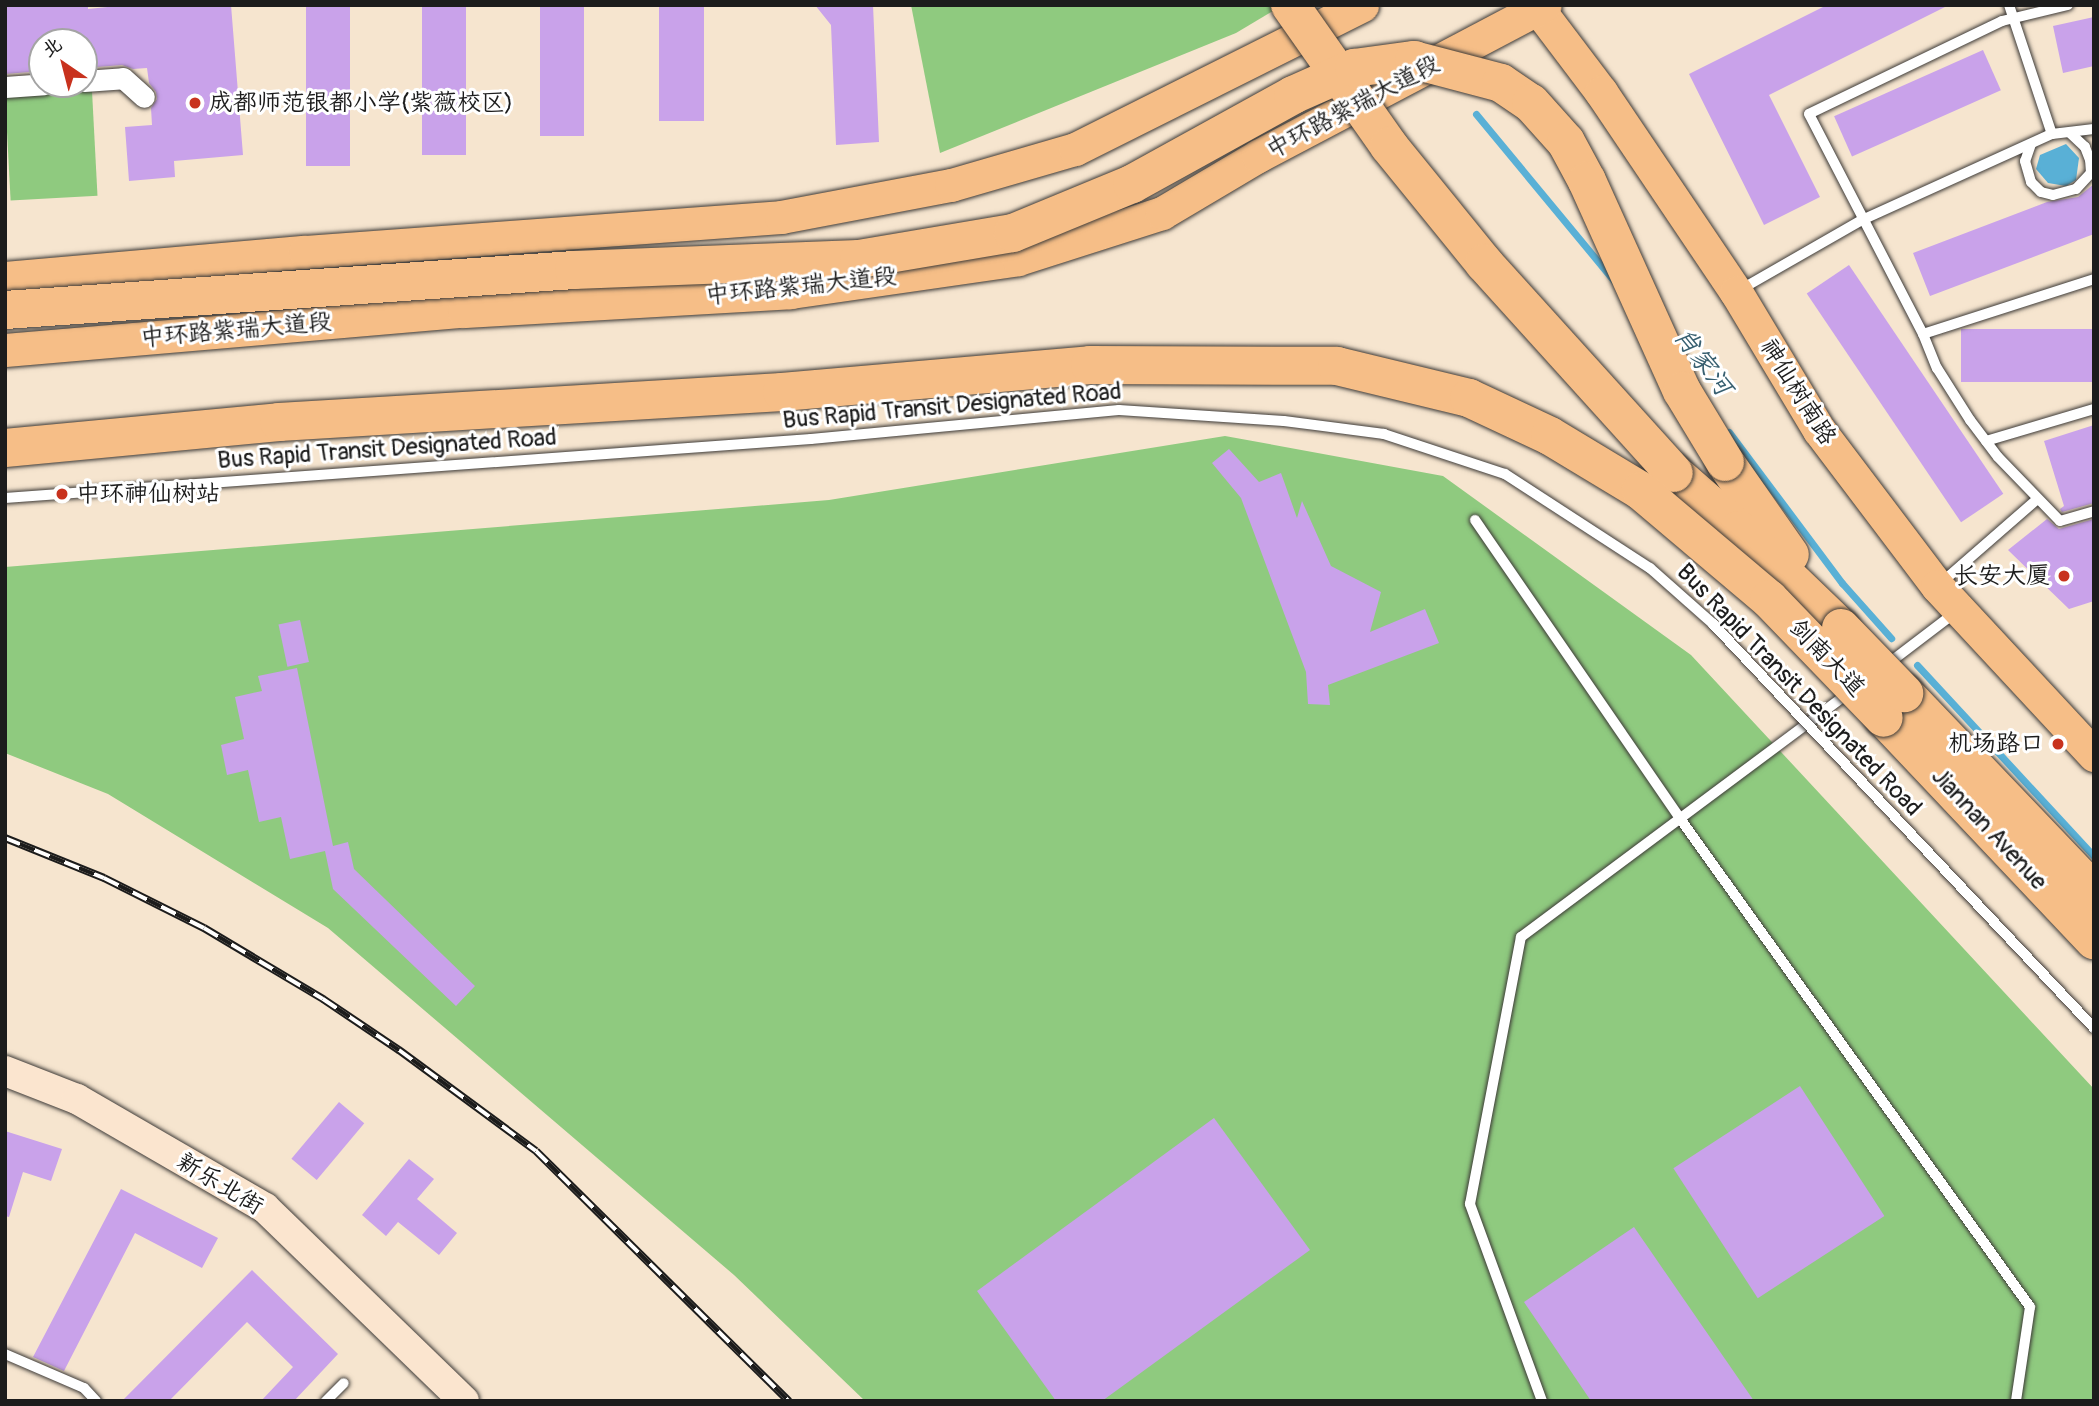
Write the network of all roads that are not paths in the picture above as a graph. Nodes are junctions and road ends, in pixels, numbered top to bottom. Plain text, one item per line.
1 (1290, 5) edge
2 (1362, 5) edge
3 (2008, 5) edge
4 (2068, 5) edge
5 (1538, 6) edge
6 (2014, 18) junction
7 (98, 80) edge
8 (28, 85) edge
9 (5, 87) edge
10 (144, 97) dead end
11 (2094, 129) edge
12 (2070, 133) junction
13 (2052, 134) junction
14 (2031, 144) junction
15 (1862, 220) junction
16 (5, 278) edge
17 (2094, 279) edge
18 (1736, 292) junction
19 (5, 310) edge
20 (1923, 334) junction
21 (5, 350) edge
22 (2094, 409) edge
23 (1986, 441) junction
24 (5, 448) edge
25 (1674, 473) junction
26 (5, 498) edge
27 (2036, 500) junction
28 (2094, 511) edge
29 (1475, 520) dead end
30 (1948, 598) junction
31 (1769, 599) junction
32 (1841, 628) junction
33 (2094, 755) edge
34 (1681, 820) junction
35 (2094, 892) edge
36 (2094, 940) edge
37 (2094, 1028) edge
38 (5, 1071) edge
39 (5, 1354) edge
40 (344, 1382) dead end
41 (96, 1401) edge
42 (326, 1401) edge
43 (464, 1401) edge
44 (1542, 1401) edge
45 (2016, 1401) edge

1 - 25 highway, bridge
2 - 16 main road
3 - 6 lane
4 - 6 lane
5 - 18 main road, 神仙树南路
5 - 21 main road, 中环路紫瑞大道段
6 - 13 lane
6 - 15 lane
7 - 10 street
8 - 9 street
11 - 12 lane
12 - 13 lane
12 - 14 lane
13 - 14 lane
14 - 15 lane
15 - 18 lane
15 - 20 lane
17 - 20 lane
18 - 30 main road, 神仙树南路
19 - 32 highway, bridge
20 - 23 lane
22 - 23 lane
23 - 27 lane
24 - 31 highway, bridge
25 - 31 highway, bridge
25 - 32 highway
26 - 37 lane, Bus Rapid Transit Designated Road, bridge
27 - 28 lane
27 - 30 lane
29 - 34 lane
30 - 33 main road, 神仙树南路
30 - 34 lane
31 - 36 highway, 剑南大道, bridge
32 - 35 highway, Jiannan Avenue, bridge
34 - 44 lane
34 - 45 lane
38 - 43 street, 新乐北街
39 - 41 lane
40 - 42 lane

